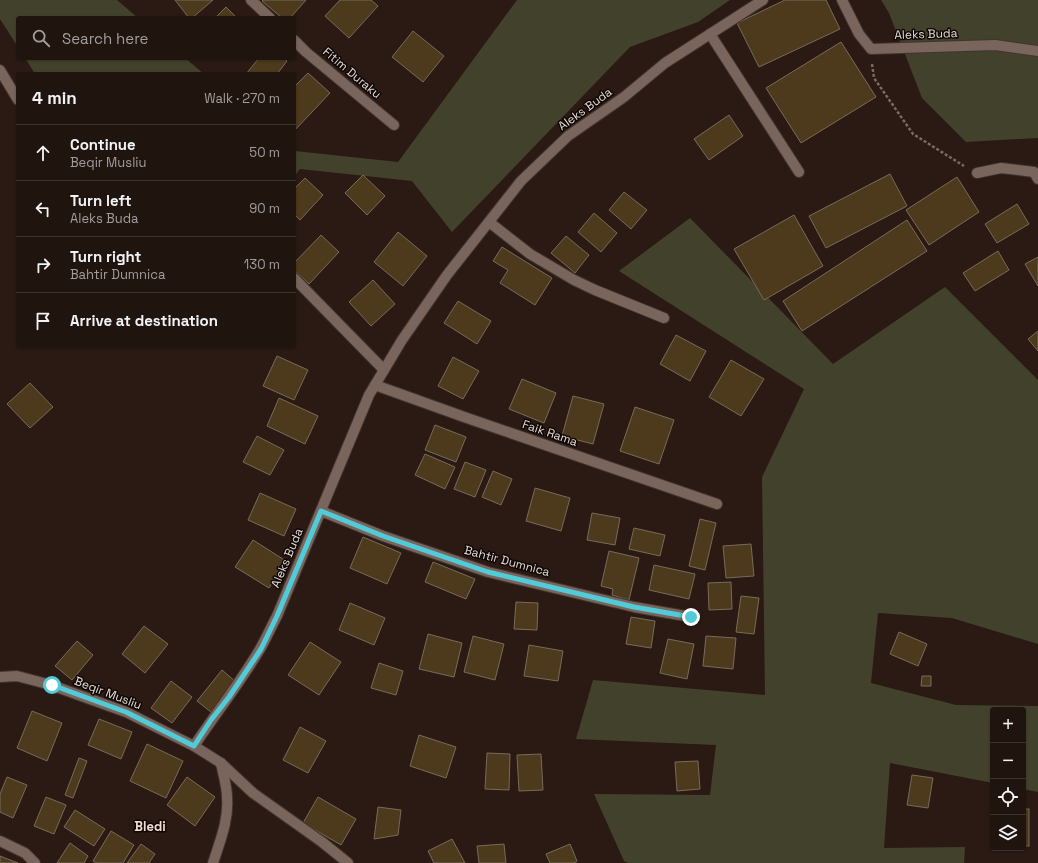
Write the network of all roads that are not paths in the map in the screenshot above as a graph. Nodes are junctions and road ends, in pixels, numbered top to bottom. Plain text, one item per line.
1 (251, 0) edge
2 (763, 0) edge
3 (842, 0) edge
4 (268, 16) edge
5 (710, 34) junction
6 (296, 42) edge
7 (1038, 51) edge
8 (0, 70) edge
9 (16, 97) edge
10 (394, 125) dead end
11 (799, 172) dead end
12 (977, 174) road end
13 (1038, 179) edge
14 (489, 222) junction
15 (296, 280) edge
16 (664, 318) dead end
17 (384, 370) junction
18 (375, 385) junction
19 (717, 504) dead end
20 (321, 511) junction
21 (691, 617) dead end
22 (0, 677) edge
23 (194, 746) junction
24 (221, 763) junction
25 (0, 842) edge
26 (35, 863) edge
27 (213, 863) edge
28 (348, 863) edge

1 - 4 street
2 - 5 street, Aleks Buda
3 - 7 street, Aleks Buda
5 - 11 street
5 - 14 street, Aleks Buda
6 - 10 street, Fitim Duraku
8 - 9 street
12 - 13 street
14 - 16 street
14 - 17 street, Aleks Buda
15 - 17 street
17 - 18 street, Aleks Buda
18 - 19 street, Faik Rama
18 - 20 street, Aleks Buda
20 - 21 street, Bahtir Dumnica
20 - 23 street, Aleks Buda
22 - 23 street, Beqir Musliu
23 - 24 street, Beqir Musliu
24 - 27 street
24 - 28 street, Beqir Musliu
25 - 26 street

